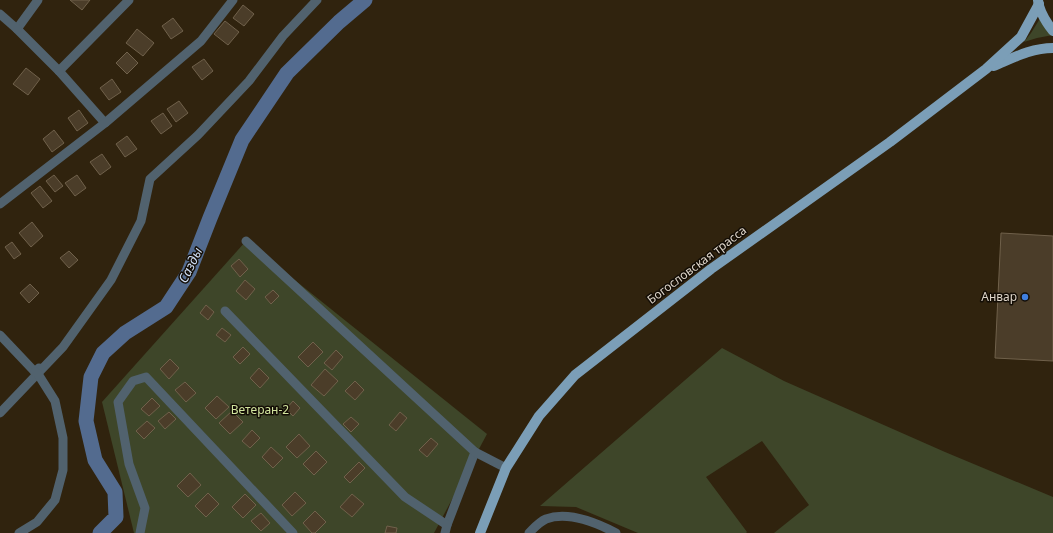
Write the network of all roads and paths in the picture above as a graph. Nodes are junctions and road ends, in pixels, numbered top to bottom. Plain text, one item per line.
1 (38, 0) edge
2 (129, 0) edge
3 (233, 0) edge
4 (316, 0) edge
5 (1038, 2) edge
6 (0, 14) edge
7 (17, 29) junction
8 (1053, 31) edge
9 (1053, 48) edge
10 (986, 69) junction
11 (59, 71) junction
12 (105, 123) junction
13 (0, 204) edge
14 (246, 241) dead end
15 (225, 311) dead end
16 (0, 335) edge
17 (36, 373) junction
18 (0, 413) edge
19 (475, 452) junction
20 (506, 468) junction
21 (446, 529) edge
22 (19, 533) edge
23 (140, 533) edge
24 (293, 533) edge
25 (480, 533) edge
26 (529, 533) edge
27 (616, 533) edge

1 - 7 street
2 - 11 street
3 - 12 street
4 - 17 street
5 - 8 main road
5 - 10 main road
6 - 7 street
7 - 11 street
9 - 10 main road
10 - 20 main road, Богословская трасса
11 - 12 street
12 - 13 street
14 - 19 street
15 - 21 street
16 - 17 street
17 - 18 street
17 - 22 street
19 - 20 street
19 - 21 street
20 - 25 main road, Богословская трасса
23 - 24 street
26 - 27 street

